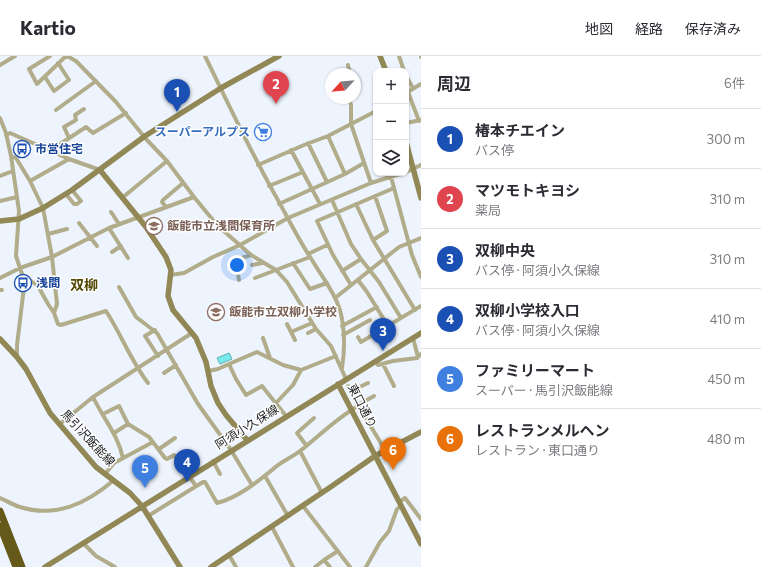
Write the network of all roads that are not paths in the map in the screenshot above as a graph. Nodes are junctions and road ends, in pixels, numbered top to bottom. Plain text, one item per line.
1 (15, 56) edge
2 (50, 56) edge
3 (66, 56) edge
4 (205, 56) edge
5 (278, 56) edge
6 (380, 56) edge
7 (399, 56) edge
8 (58, 63) junction
9 (0, 65) edge
10 (348, 65) dead end
11 (349, 68) edge
12 (385, 68) edge
13 (403, 68) edge
14 (45, 77) junction
15 (96, 80) junction
16 (409, 81) edge
17 (421, 84) edge
18 (221, 88) junction
19 (413, 88) junction
20 (409, 91) edge
21 (409, 96) edge
22 (351, 104) edge
23 (84, 109) dead end
24 (56, 110) dead end
25 (126, 113) junction
26 (373, 113) edge
27 (0, 119) edge
28 (420, 120) edge
29 (409, 122) edge
30 (352, 124) junction
31 (6, 135) junction
32 (145, 136) junction
33 (328, 136) junction
34 (69, 138) junction
35 (308, 143) junction
36 (51, 150) junction
37 (291, 150) junction
38 (409, 154) edge
39 (11, 156) junction
40 (69, 159) junction
41 (167, 162) junction
42 (364, 162) junction
43 (258, 165) junction
44 (421, 165) edge
45 (413, 169) junction
46 (100, 170) junction
47 (13, 171) junction
48 (409, 171) edge
49 (303, 172) junction
50 (345, 174) junction
51 (0, 176) edge
52 (388, 176) edge
53 (390, 176) edge
54 (30, 181) junction
55 (327, 182) junction
56 (183, 183) junction
57 (371, 183) junction
58 (269, 186) junction
59 (394, 188) junction
60 (313, 189) junction
61 (72, 190) junction
62 (66, 194) junction
63 (375, 196) junction
64 (17, 197) junction
65 (194, 197) junction
66 (122, 198) junction
67 (421, 198) edge
68 (332, 200) junction
69 (0, 201) edge
70 (279, 204) junction
71 (320, 204) junction
72 (356, 204) junction
73 (43, 208) junction
74 (166, 208) junction
75 (111, 212) dead end
76 (337, 212) junction
77 (139, 218) junction
78 (288, 218) junction
79 (19, 219) junction
80 (0, 221) edge
81 (79, 223) dead end
82 (119, 224) junction
83 (109, 228) junction
84 (66, 229) dead end
85 (48, 234) junction
86 (91, 237) junction
87 (421, 238) edge
88 (374, 240) junction
89 (408, 242) junction
90 (327, 244) junction
91 (240, 245) junction
92 (96, 246) dead end
93 (121, 246) junction
94 (112, 252) dead end
95 (251, 255) junction
96 (309, 256) junction
97 (52, 257) junction
98 (128, 258) dead end
99 (384, 258) junction
100 (361, 259) junction
101 (262, 263) junction
102 (293, 263) junction
103 (252, 265) dead end
104 (20, 268) junction
105 (276, 270) junction
106 (370, 270) junction
107 (342, 271) junction
108 (23, 274) junction
109 (170, 275) junction
110 (421, 277) edge
111 (0, 278) edge
112 (255, 278) dead end
113 (239, 280) dead end
114 (358, 280) junction
115 (327, 283) junction
116 (351, 285) junction
117 (119, 287) dead end
118 (335, 298) junction
119 (421, 306) edge
120 (377, 307) junction
121 (415, 310) junction
122 (54, 313) junction
123 (401, 318) junction
124 (370, 320) dead end
125 (312, 323) junction
126 (287, 324) dead end
127 (342, 326) junction
128 (388, 326) junction
129 (316, 329) junction
130 (154, 330) junction
131 (291, 332) junction
132 (192, 333) junction
133 (421, 333) edge
134 (308, 334) dead end
135 (343, 335) junction
136 (358, 337) dead end
137 (263, 338) dead end
138 (413, 338) junction
139 (0, 339) edge
140 (295, 340) dead end
141 (167, 349) junction
142 (158, 356) junction
143 (336, 356) junction
144 (420, 356) edge
145 (16, 357) junction
146 (270, 358) junction
147 (376, 361) junction
148 (229, 364) junction
149 (383, 364) junction
150 (176, 365) junction
151 (342, 368) junction
152 (137, 370) junction
153 (301, 370) junction
154 (208, 371) junction
155 (164, 373) dead end
156 (346, 379) junction
157 (148, 383) dead end
158 (368, 383) dead end
159 (338, 384) junction
160 (348, 386) dead end
161 (394, 386) dead end
162 (351, 391) junction
163 (374, 396) dead end
164 (93, 397) junction
165 (276, 402) junction
166 (358, 406) junction
167 (352, 410) junction
168 (103, 414) junction
169 (286, 416) junction
170 (314, 418) dead end
171 (60, 424) junction
172 (128, 424) junction
173 (421, 432) edge
174 (114, 433) junction
175 (175, 438) dead end
176 (247, 440) junction
177 (153, 442) junction
178 (306, 446) junction
179 (158, 450) junction
180 (231, 450) junction
181 (385, 450) junction
182 (300, 451) junction
183 (375, 456) junction
184 (123, 458) junction
185 (213, 461) junction
186 (105, 474) junction
187 (220, 474) dead end
188 (189, 476) junction
189 (265, 476) junction
190 (114, 480) junction
191 (252, 485) junction
192 (196, 486) junction
193 (322, 493) junction
194 (0, 498) edge
195 (400, 504) junction
196 (142, 506) junction
197 (302, 506) junction
198 (0, 511) edge
199 (148, 516) junction
200 (288, 516) junction
201 (421, 519) edge
202 (0, 526) edge
203 (272, 527) junction
204 (83, 543) junction
205 (421, 544) edge
206 (338, 551) junction
207 (229, 555) junction
208 (324, 560) junction
209 (220, 565) edge
210 (16, 567) edge
211 (22, 567) edge
212 (45, 567) edge
213 (115, 567) edge
214 (180, 567) edge
215 (211, 567) edge
216 (236, 567) edge
217 (293, 567) edge
218 (315, 567) edge
219 (330, 567) edge
220 (350, 567) edge
221 (366, 567) edge

1 - 9 street
2 - 14 street
3 - 8 street
3 - 15 street
4 - 18 street
5 - 18 street
6 - 12 street
7 - 13 street
8 - 14 street
8 - 14 street
10 - 11 street
15 - 24 street
15 - 25 street
16 - 19 street
17 - 19 street
18 - 32 street
18 - 43 street
19 - 20 street
21 - 28 street
22 - 30 street
23 - 34 street
25 - 32 street
25 - 34 street
26 - 30 street
27 - 31 street
28 - 29 street
30 - 33 street
30 - 42 street
31 - 36 street
31 - 39 street
32 - 41 street
32 - 46 street
33 - 35 street
33 - 50 street
34 - 36 street
35 - 37 street
35 - 55 street
36 - 40 street
37 - 43 street
37 - 49 street
38 - 45 street
39 - 47 street
39 - 54 street
40 - 46 street
40 - 54 street
41 - 56 street
41 - 66 street
42 - 50 street
42 - 57 street
43 - 58 street
44 - 45 street
45 - 48 street
45 - 67 street
46 - 61 street
46 - 66 street
47 - 51 street
47 - 64 street
49 - 58 street
49 - 60 street
50 - 55 street
52 - 57 street
53 - 59 street
54 - 73 street
55 - 60 street
56 - 65 street
56 - 74 street
57 - 68 street
58 - 70 street
59 - 63 street
59 - 89 street
60 - 70 street
60 - 71 street
61 - 62 street
61 - 62 street
62 - 73 street
63 - 72 street
63 - 88 street
64 - 69 street
64 - 79 street
65 - 74 street
65 - 91 street
66 - 77 street
68 - 71 street
68 - 76 street
70 - 78 street
71 - 78 street
72 - 76 street
72 - 88 street
73 - 79 street
73 - 85 street
74 - 77 street
75 - 82 street
76 - 90 street
76 - 100 street
77 - 82 street
77 - 109 street
78 - 91 street
78 - 96 street
79 - 80 street
79 - 104 street
81 - 86 street
82 - 83 street
83 - 86 street
83 - 93 street
84 - 85 street
85 - 97 street
86 - 92 street
86 - 97 street
87 - 89 street
88 - 99 street
89 - 99 street
89 - 110 street
90 - 96 street
90 - 107 street
91 - 95 street
91 - 109 street
93 - 94 street
93 - 98 street
95 - 101 street
95 - 113 street
96 - 102 street
96 - 115 street
97 - 104 street
97 - 122 street
99 - 106 street
99 - 121 street
100 - 106 street
100 - 107 street
101 - 103 street
101 - 105 street
102 - 105 street
102 - 115 street
104 - 108 street
104 - 111 street
105 - 112 street
105 - 125 street
106 - 114 street
106 - 123 street
107 - 116 street
108 - 122 street
108 - 145 street
109 - 132 street
114 - 116 street
114 - 120 street
115 - 118 street
116 - 118 street
117 - 130 street
118 - 127 street
119 - 121 street
120 - 127 street
120 - 128 street
121 - 123 street
122 - 152 street
123 - 128 street
124 - 135 street
125 - 129 street
125 - 131 street
126 - 131 street
127 - 135 street
128 - 136 street
129 - 134 street
129 - 143 street
130 - 141 street
130 - 142 street
131 - 140 street
132 - 141 street
132 - 154 street
133 - 138 street, 阿須小久保線
135 - 151 street
137 - 146 street
138 - 144 street
138 - 147 street, 阿須小久保線
139 - 145 street, 馬引沢飯能線
141 - 142 street
141 - 150 street
142 - 152 street
143 - 151 street
143 - 153 street
144 - 149 street
145 - 171 street, 馬引沢飯能線
146 - 148 street
146 - 153 street
147 - 149 street
147 - 156 street, 阿須小久保線
148 - 154 street
148 - 165 street
149 - 161 street
150 - 155 street
150 - 180 street
151 - 156 street
152 - 157 street
152 - 164 street
153 - 165 street
154 - 176 street
156 - 159 street, 阿須小久保線
158 - 162 street
159 - 167 street, 東口通り
159 - 169 street, 阿須小久保線
160 - 162 street
162 - 166 street
163 - 166 street
164 - 168 street
164 - 171 street
165 - 169 street
166 - 167 street
166 - 181 street
167 - 178 street
167 - 183 street, 東口通り
168 - 172 street
168 - 174 street
169 - 176 street, 阿須小久保線
170 - 178 street
171 - 186 street, 馬引沢飯能線
172 - 174 street
172 - 177 street
173 - 181 street
174 - 184 street
175 - 179 street
176 - 180 street, 阿須小久保線
177 - 179 street
177 - 184 street
178 - 182 street
179 - 188 street
180 - 185 street, 阿須小久保線
180 - 191 street
181 - 183 street
182 - 189 street
182 - 193 street
183 - 193 street
183 - 195 street, 東口通り
184 - 186 street
185 - 187 street
185 - 188 street, 阿須小久保線
186 - 190 street, 馬引沢飯能線
188 - 192 street
188 - 196 street, 阿須小久保線
189 - 191 street
189 - 200 street
190 - 194 street
190 - 196 street, 馬引沢飯能線
191 - 192 street
192 - 199 street
193 - 197 street
195 - 201 street
195 - 205 street, 東口通り
195 - 221 street
196 - 199 street, 馬引沢飯能線
196 - 204 street, 阿須小久保線
197 - 200 street
197 - 206 street
198 - 211 highway
199 - 214 street, 馬引沢飯能線
200 - 203 street
202 - 210 highway
203 - 207 street
203 - 217 street
204 - 212 street, 阿須小久保線
204 - 213 street
206 - 208 street
206 - 220 street
207 - 209 street
207 - 216 street
208 - 218 street
208 - 219 street
209 - 215 street

